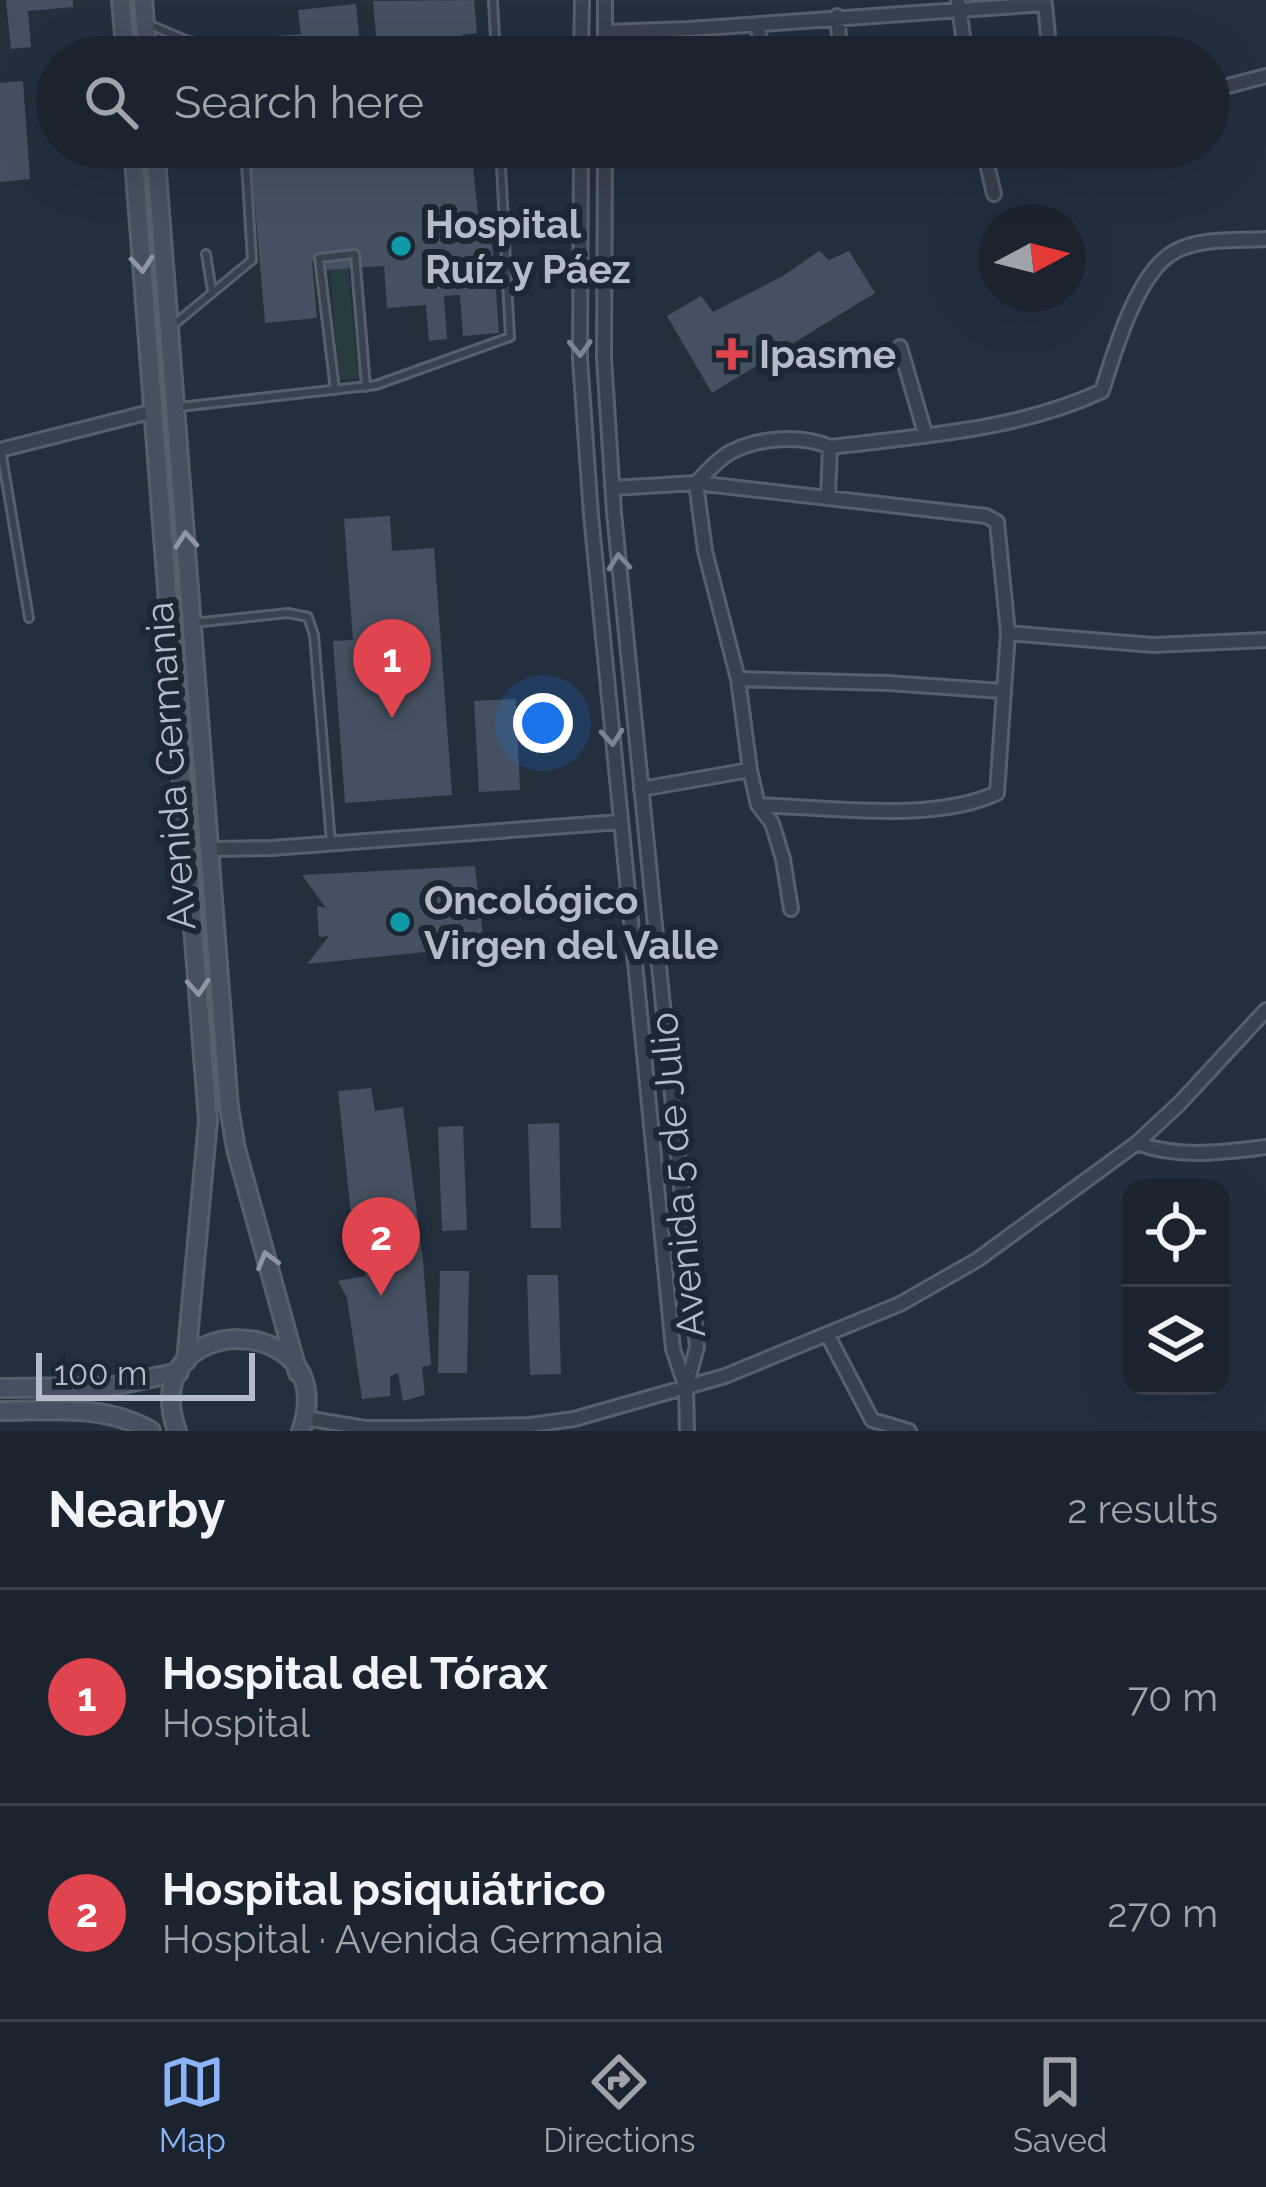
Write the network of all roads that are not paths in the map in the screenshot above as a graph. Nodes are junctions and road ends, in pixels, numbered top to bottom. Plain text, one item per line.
1 (122, 0) edge
2 (143, 0) edge
3 (493, 0) edge
4 (582, 0) edge
5 (605, 0) edge
6 (958, 4) edge
7 (837, 16) junction
8 (145, 23) junction
9 (758, 24) junction
10 (605, 32) junction
11 (125, 36) edge
12 (146, 36) edge
13 (178, 36) edge
14 (495, 36) edge
15 (581, 36) edge
16 (605, 36) edge
17 (759, 36) edge
18 (839, 36) edge
19 (963, 36) edge
20 (1048, 36) edge
21 (1266, 76) edge
22 (1230, 85) edge
23 (135, 168) edge
24 (157, 168) edge
25 (246, 168) edge
26 (501, 168) edge
27 (581, 168) edge
28 (604, 168) edge
29 (988, 168) edge
30 (994, 194) dead end
31 (1266, 239) edge
32 (206, 254) dead end
33 (212, 290) junction
34 (169, 329) junction
35 (900, 347) dead end
36 (366, 387) junction
37 (335, 390) junction
38 (176, 407) junction
39 (154, 411) junction
40 (926, 433) junction
41 (830, 447) junction
42 (1, 450) edge
43 (696, 483) junction
44 (613, 488) junction
45 (828, 498) junction
46 (29, 618) dead end
47 (193, 623) junction
48 (1008, 633) junction
49 (1266, 640) edge
50 (738, 679) junction
51 (1002, 691) junction
52 (750, 770) junction
53 (640, 790) junction
54 (758, 805) junction
55 (620, 822) junction
56 (331, 843) junction
57 (210, 849) junction
58 (790, 909) dead end
59 (1266, 1010) edge
60 (1137, 1143) junction
61 (1266, 1147) edge
62 (827, 1334) junction
63 (183, 1367) junction
64 (298, 1373) junction
65 (0, 1388) edge
66 (686, 1388) junction
67 (0, 1411) edge
68 (303, 1424) edge
69 (365, 1430) edge
70 (151, 1431) edge
71 (177, 1431) edge
72 (687, 1431) edge
73 (909, 1431) edge

1 - 11 street
2 - 8 street
3 - 14 lane
4 - 15 street
5 - 10 street
6 - 7 street
6 - 19 street
6 - 20 street
7 - 9 street
7 - 18 street
8 - 12 street
8 - 13 lane
9 - 10 street
9 - 17 street
10 - 16 street
21 - 22 street
23 -> 39 street, Avenida Germania
24 - 34 street, Avenida Germania
25 - 33 lane
26 - 36 lane
27 -> 55 street, Avenida 5 de Julio
28 - 44 street, Avenida 5 de Julio
29 - 30 street
31 - 40 street
32 - 33 lane
33 - 34 lane
34 - 38 street, Avenida Germania
35 - 40 street
36 - 37 lane
36 - 37 lane
37 - 38 lane
47 -> 38 street, Avenida Germania
39 - 42 street
39 -> 63 street, Avenida Germania
40 - 41 street
41 - 43 street
41 - 45 street
42 - 46 lane
43 - 44 street
43 - 45 street
43 - 50 street
53 -> 44 street, Avenida 5 de Julio
45 - 48 street
47 - 56 lane
47 - 57 street, Avenida Germania
48 - 49 street
48 - 51 street
50 - 51 street
50 - 52 street
51 - 54 street
52 - 53 street
52 - 54 street
53 - 66 street, Avenida 5 de Julio
54 - 58 street
55 - 56 street
55 - 66 street, Avenida 5 de Julio
56 - 57 street
64 -> 57 street, Avenida Germania
59 - 60 street
60 - 61 street
60 - 62 street
62 - 66 street
62 - 73 street
63 - 64 street
63 - 65 street
63 - 71 street, Avenida Germania
64 - 68 street, Avenida Germania
66 - 69 street
66 - 72 street
67 - 70 street
68 - 69 street

